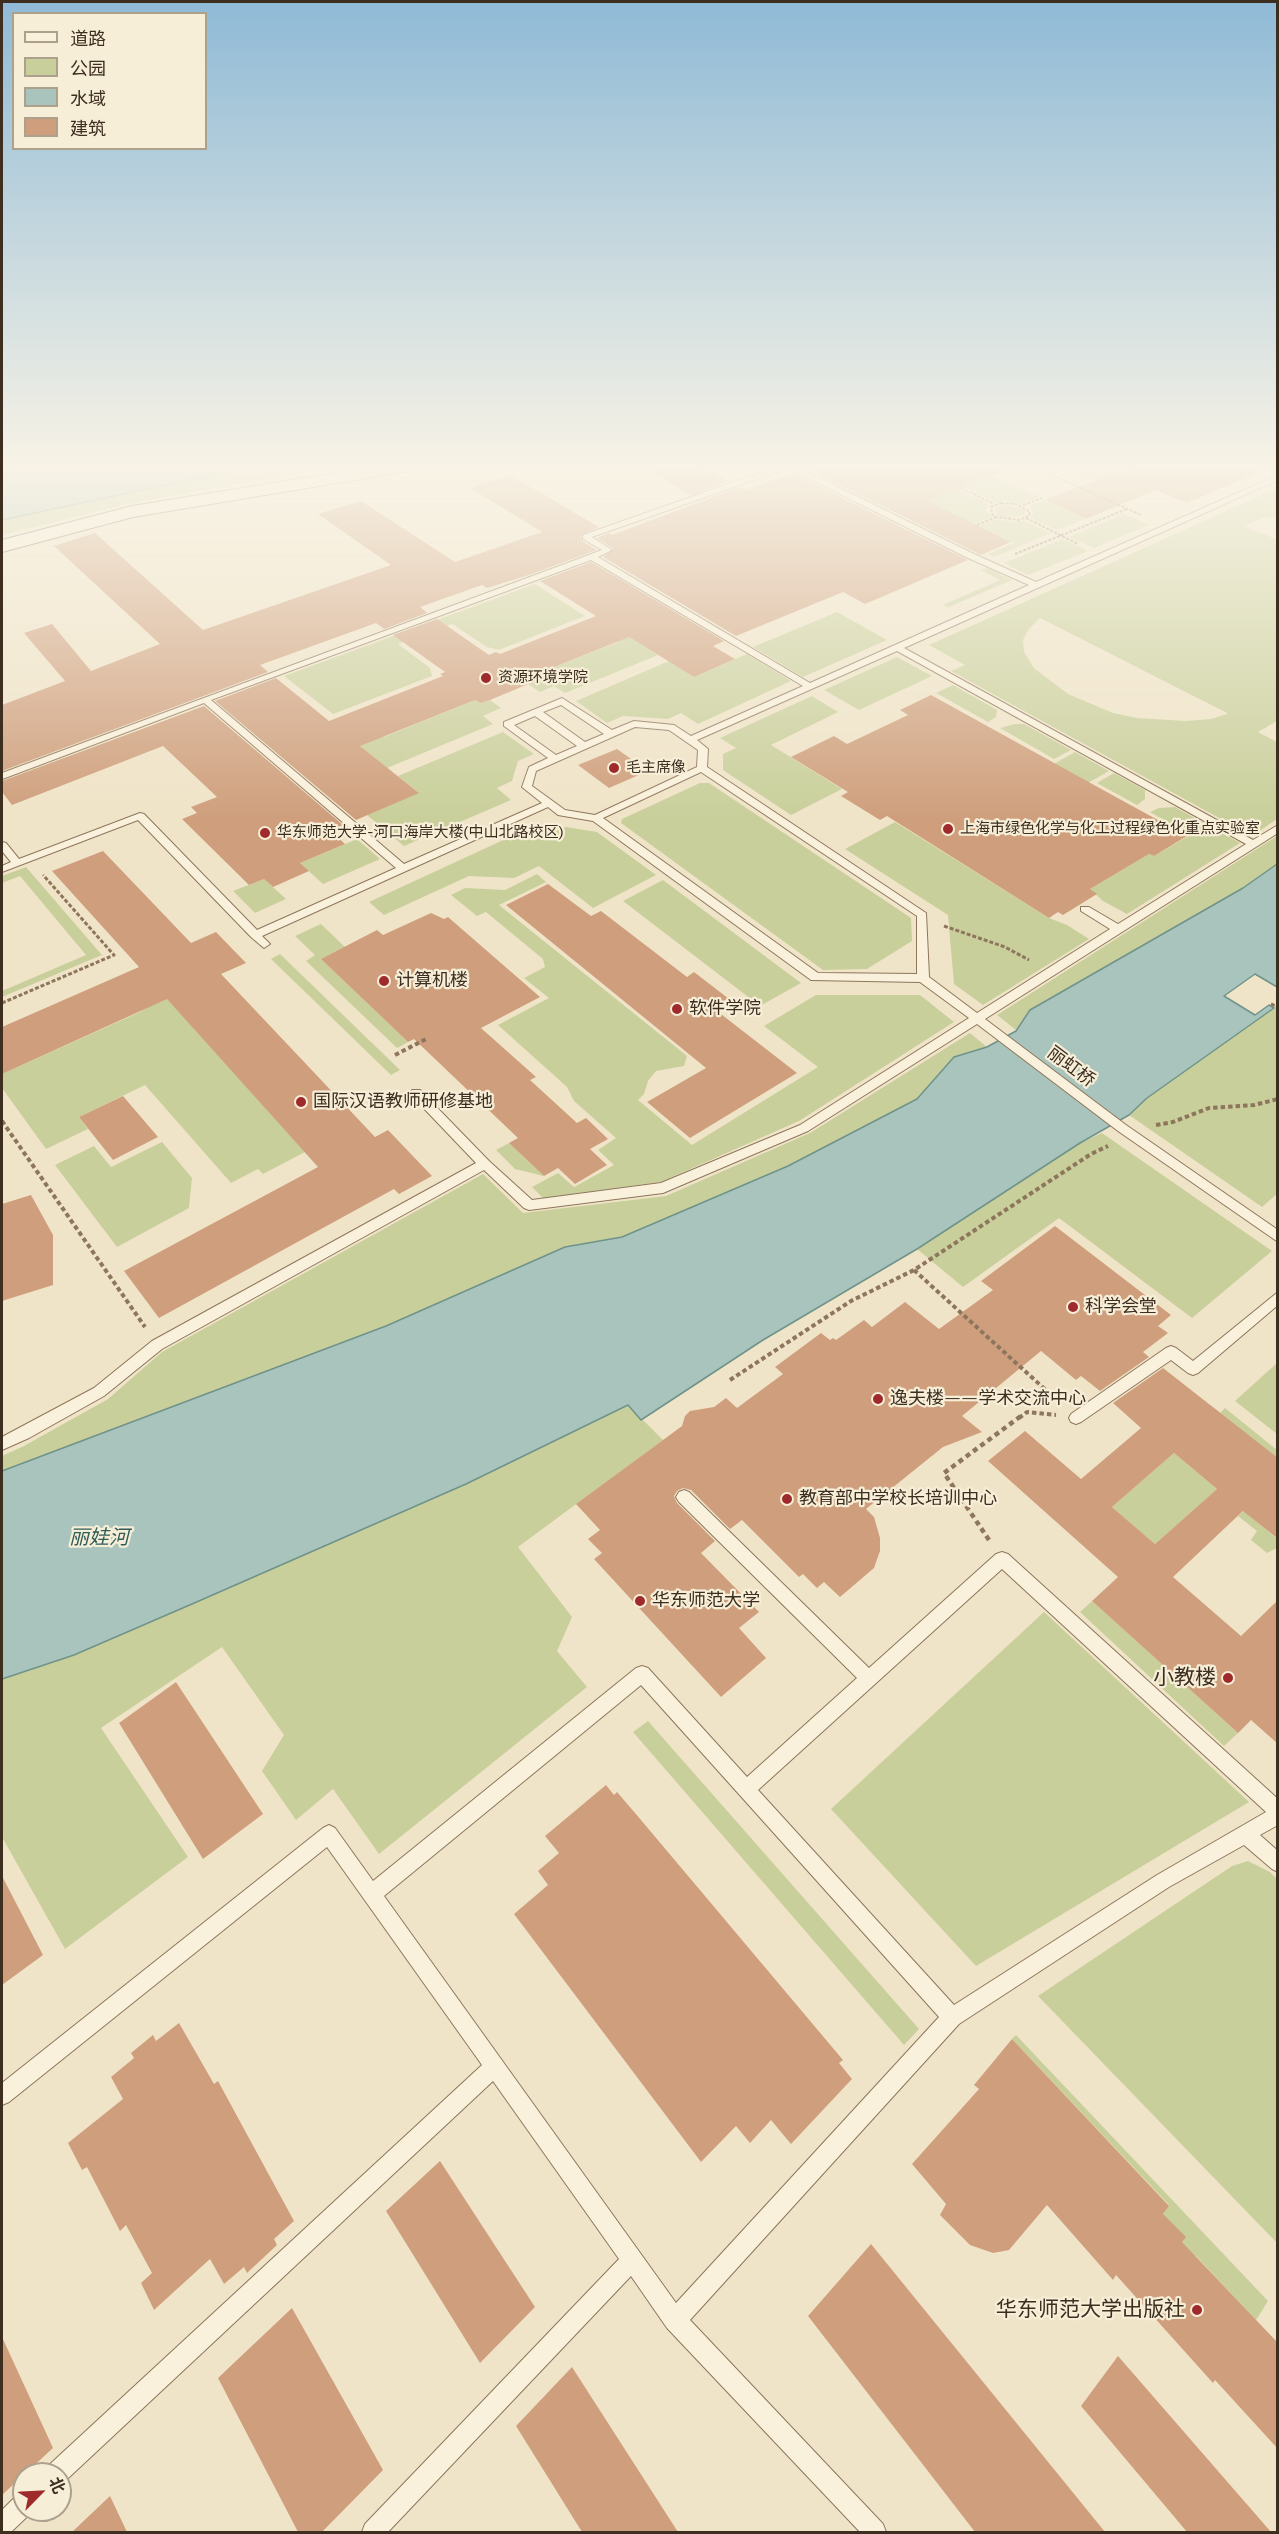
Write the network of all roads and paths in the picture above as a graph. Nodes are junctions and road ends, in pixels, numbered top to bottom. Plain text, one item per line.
1 (521, 582) edge
2 (636, 582) edge
3 (1029, 582) edge
4 (1041, 582) edge
5 (1035, 585) junction
6 (896, 647) junction
7 (809, 686) junction
8 (206, 699) junction
9 (536, 712) junction
10 (611, 734) junction
11 (690, 740) junction
12 (584, 746) junction
13 (555, 759) junction
14 (702, 768) junction
15 (2, 776) edge
16 (549, 803) junction
17 (596, 818) junction
18 (1278, 828) edge
19 (1253, 844) junction
20 (2, 845) edge
21 (29, 858) junction
22 (16, 863) junction
23 (2, 869) edge
24 (403, 869) junction
25 (1085, 909) dead end
26 (922, 915) junction
27 (1118, 929) junction
28 (255, 935) junction
29 (264, 944) dead end
30 (1050, 972) junction
31 (923, 978) junction
32 (2, 1003) edge
33 (1271, 1004) dead end
34 (1278, 1007) edge
35 (977, 1019) junction
36 (426, 1039) dead end
37 (395, 1055) dead end
38 (416, 1093) dead end
39 (1278, 1100) edge
40 (2, 1121) edge
41 (1126, 1131) junction
42 (485, 1164) junction
43 (1278, 1237) edge
44 (914, 1270) junction
45 (1278, 1297) edge
46 (157, 1345) junction
47 (730, 1380) dead end
48 (1076, 1418) junction
49 (2, 1444) edge
50 (684, 1497) dead end
51 (1002, 1559) junction
52 (869, 1679) junction
53 (746, 1789) junction
54 (1278, 1813) edge
55 (1244, 1833) junction
56 (1278, 1863) edge
57 (373, 1893) junction
58 (952, 2017) junction
59 (494, 2067) junction
60 (2, 2095) edge
61 (632, 2260) junction
62 (675, 2320) junction
63 (69, 2462) edge
64 (373, 2532) edge
65 (875, 2532) edge

1 - 8 lane
2 - 7 lane
3 - 5 lane
4 - 5 lane
5 - 6 lane
6 - 7 lane
6 - 19 lane
7 - 11 lane
8 - 15 lane
8 - 24 lane
9 - 10 lane
9 - 12 lane
9 - 13 lane
10 - 11 lane
10 - 12 lane
11 - 14 lane
12 - 13 lane
13 - 16 lane
14 - 17 lane
14 - 26 lane
16 - 17 lane
16 - 24 lane
17 - 31 lane
18 - 19 lane
19 - 27 lane
20 - 22 lane
21 - 22 lane
21 - 28 lane
21 - 32 path
22 - 23 lane
24 - 28 lane
25 - 27 lane
26 - 30 path
26 - 31 lane
27 - 30 lane
28 - 29 lane
30 - 35 lane
31 - 35 lane, 丽虹桥
33 - 34 path
35 - 41 lane, 丽虹桥
35 - 42 lane
36 - 37 path
38 - 42 lane
39 - 41 path
40 - 46 path
41 - 43 lane, 丽虹桥
41 - 44 path
42 - 46 lane
44 - 47 path
44 - 48 path
45 - 48 lane
46 - 49 lane
48 - 51 path
50 - 52 lane
51 - 52 lane
51 - 54 lane
52 - 53 lane
53 - 57 lane
53 - 58 lane
54 - 55 lane
55 - 56 lane
55 - 58 lane
57 - 59 lane
57 - 60 lane
58 - 62 lane
59 - 61 lane
59 - 63 lane
61 - 62 lane
61 - 64 lane
62 - 65 lane

